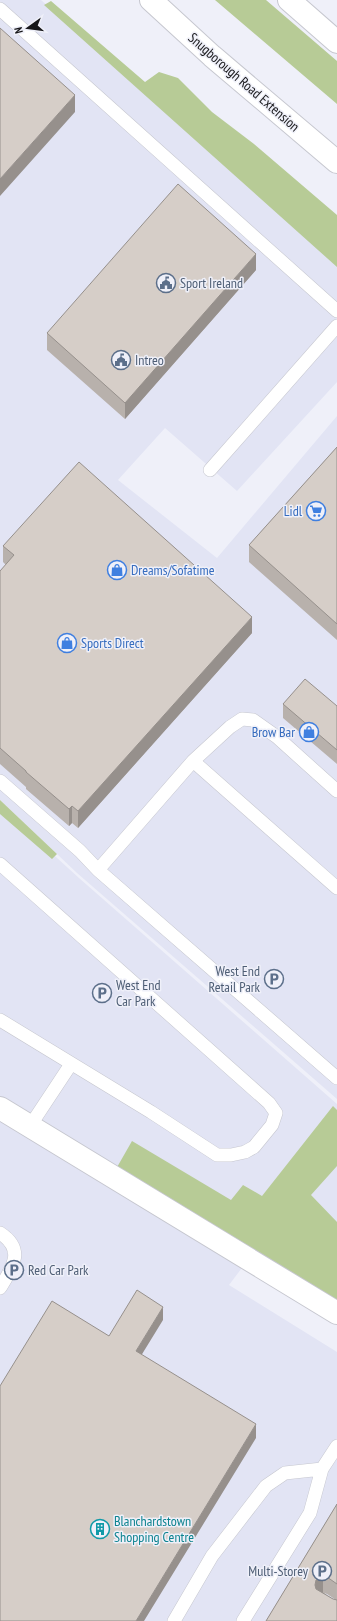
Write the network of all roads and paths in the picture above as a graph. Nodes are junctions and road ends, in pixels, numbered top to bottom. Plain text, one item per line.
1 (151, 0) edge
2 (289, 0) edge
3 (0, 9) edge
4 (337, 42) edge
5 (337, 162) edge
6 (337, 311) edge
7 (337, 326) edge
8 (210, 470) dead end
9 (193, 761) junction
10 (0, 781) edge
11 (337, 791) edge
12 (0, 864) edge
13 (98, 870) junction
14 (337, 888) edge
15 (0, 1020) edge
16 (71, 1064) junction
17 (337, 1078) edge
18 (0, 1108) edge
19 (30, 1126) junction
20 (0, 1233) edge
21 (0, 1288) edge
22 (337, 1313) edge
23 (337, 1446) edge
24 (322, 1469) junction
25 (174, 1621) edge
26 (243, 1621) edge

1 - 5 street, Snugborough Road Extension
2 - 4 street
3 - 6 lane
7 - 8 lane
9 - 11 lane
9 - 13 lane
9 - 14 lane
10 - 13 lane
12 - 16 lane
13 - 17 lane
15 - 16 lane
16 - 19 lane
18 - 19 street
19 - 22 street
20 - 21 lane
23 - 24 lane
24 - 25 lane
24 - 26 lane

